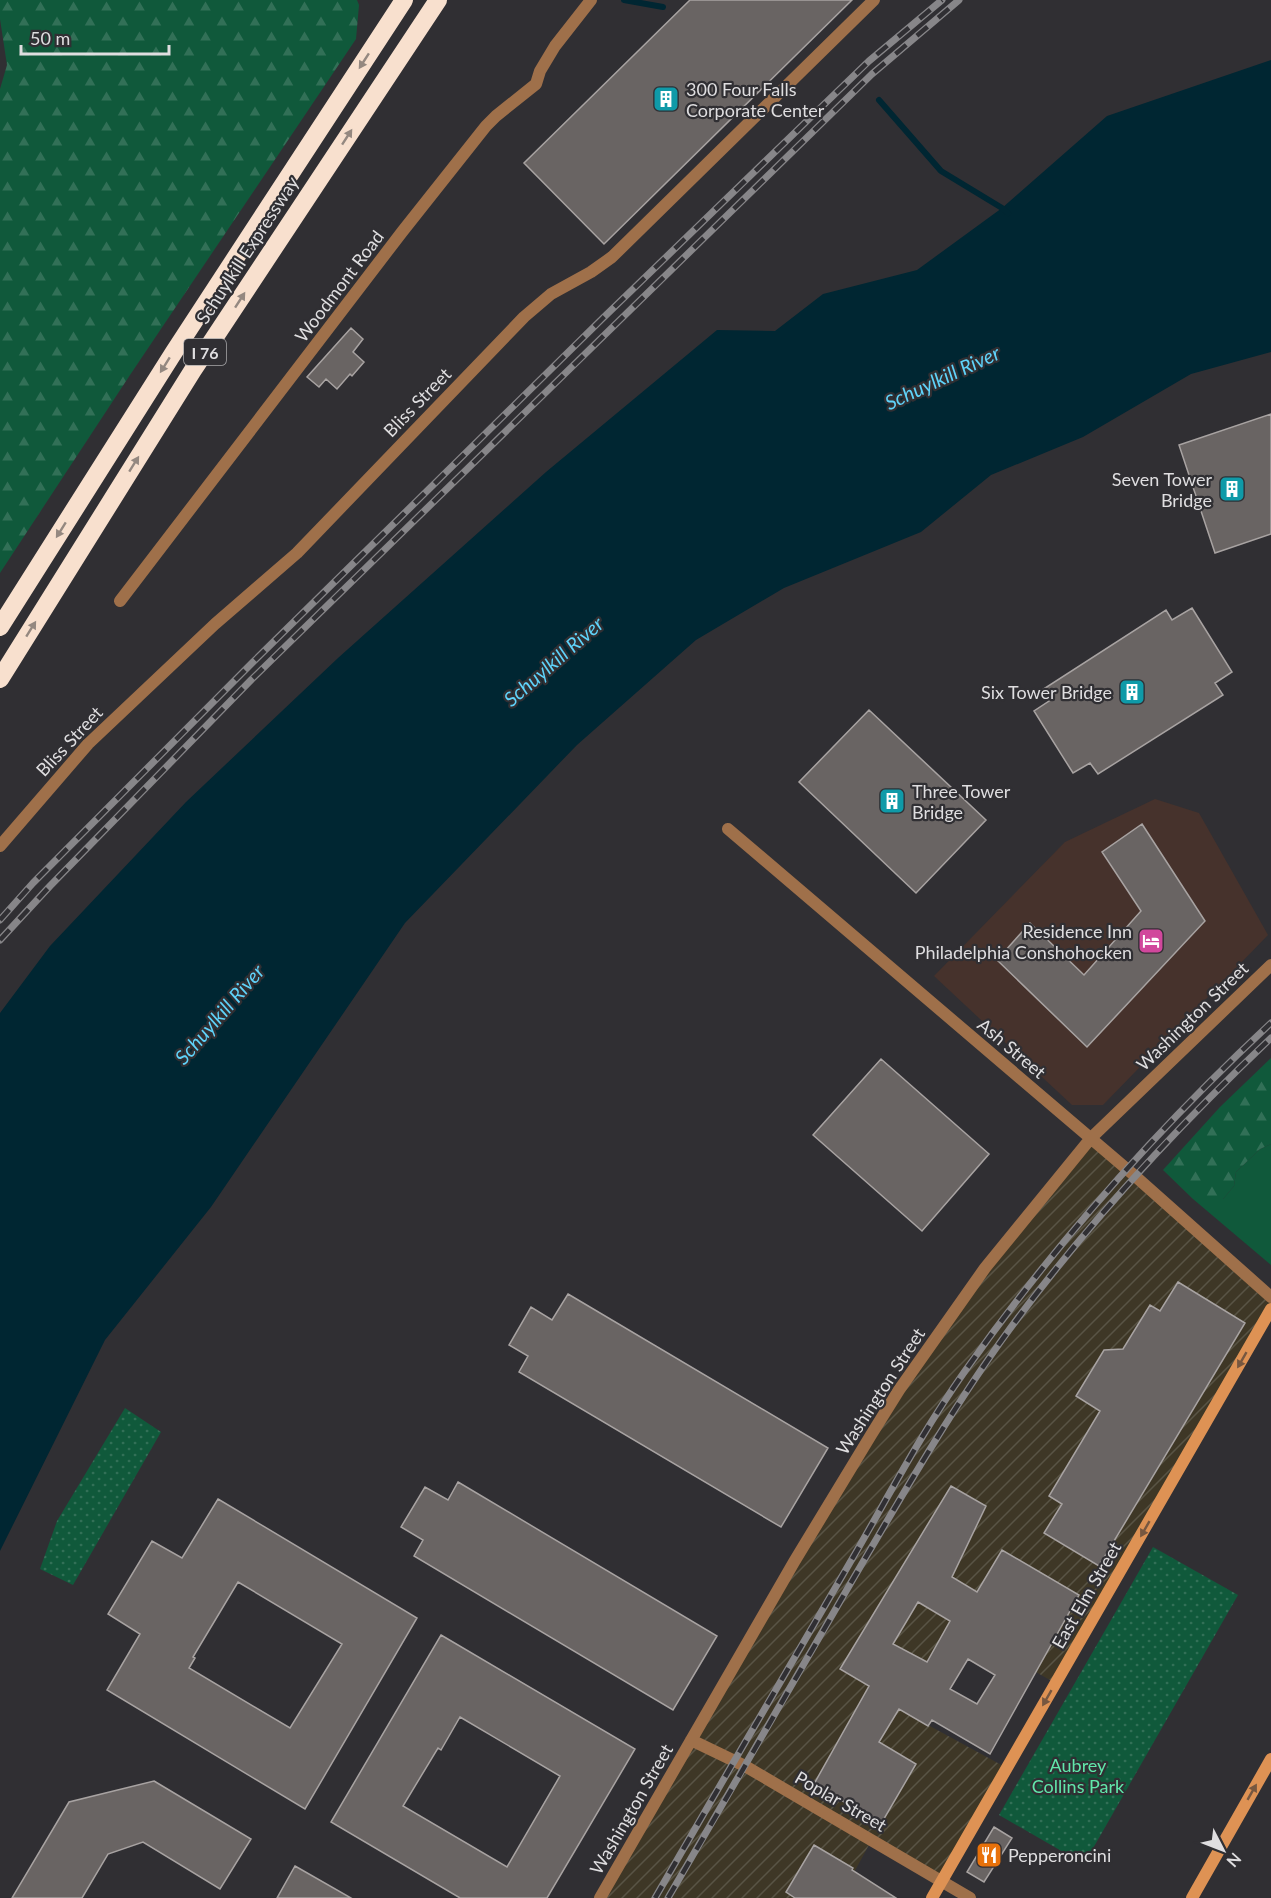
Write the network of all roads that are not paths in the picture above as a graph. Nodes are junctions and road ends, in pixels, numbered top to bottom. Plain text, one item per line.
1 (438, 0) edge
2 (591, 0) edge
3 (874, 0) edge
4 (400, 6) edge
5 (120, 602) dead end
6 (0, 627) edge
7 (0, 679) edge
8 (728, 829) dead end
9 (0, 846) edge
10 (1271, 965) edge
11 (1092, 1138) junction
12 (1271, 1297) edge
13 (1271, 1309) edge
14 (691, 1740) junction
15 (1271, 1759) edge
16 (942, 1881) junction
17 (600, 1898) edge
18 (932, 1898) edge
19 (970, 1898) edge
20 (1192, 1898) edge

7 -> 1 highway, Schuylkill Expressway / I 76
2 - 5 street, Woodmont Road
3 - 9 street, Bliss Street
4 -> 6 highway, Schuylkill Expressway / I 76
8 - 11 street, Ash Street
10 - 11 street, Washington Street
11 - 12 street, Ash Street
11 - 14 street, Washington Street
13 -> 16 main road, East Elm Street
14 - 16 street, Poplar Street
14 - 17 street, Washington Street
20 -> 15 main road
16 - 18 main road, East Elm Street
16 - 19 street, Poplar Street

